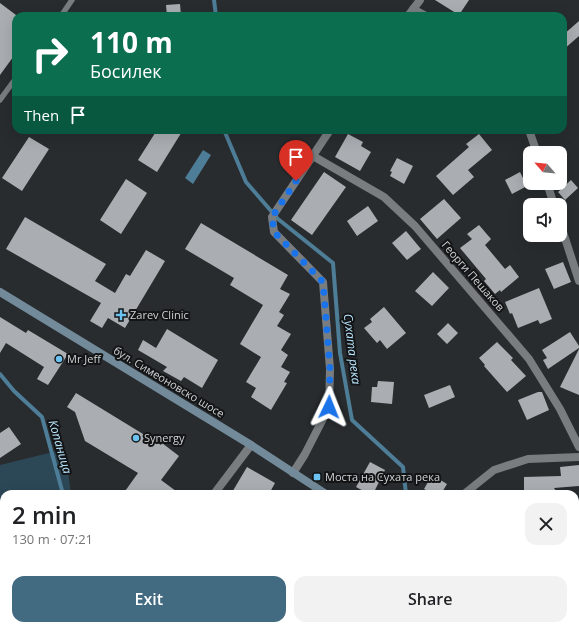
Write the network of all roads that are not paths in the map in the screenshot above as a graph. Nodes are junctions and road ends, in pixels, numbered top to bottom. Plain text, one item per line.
1 (72, 0) edge
2 (420, 0) edge
3 (64, 12) edge
4 (411, 12) edge
5 (12, 84) edge
6 (0, 100) edge
7 (327, 134) edge
8 (531, 134) edge
9 (535, 146) edge
10 (313, 156) junction
11 (566, 242) edge
12 (579, 280) edge
13 (0, 292) edge
14 (251, 445) junction
15 (579, 447) edge
16 (579, 457) edge
17 (294, 473) junction
18 (217, 490) edge
19 (320, 490) edge
20 (469, 490) edge

1 - 3 lane
2 - 4 street
5 - 6 lane
7 - 10 street
8 - 9 street
10 - 15 street, Георги Пешаков
10 - 17 street
11 - 12 street
13 - 14 street, бул. Симеоновско шосе
14 - 17 street, бул. Симеоновско шосе
14 - 18 street
16 - 20 street
17 - 19 street, бул. Симеоновско шосе

